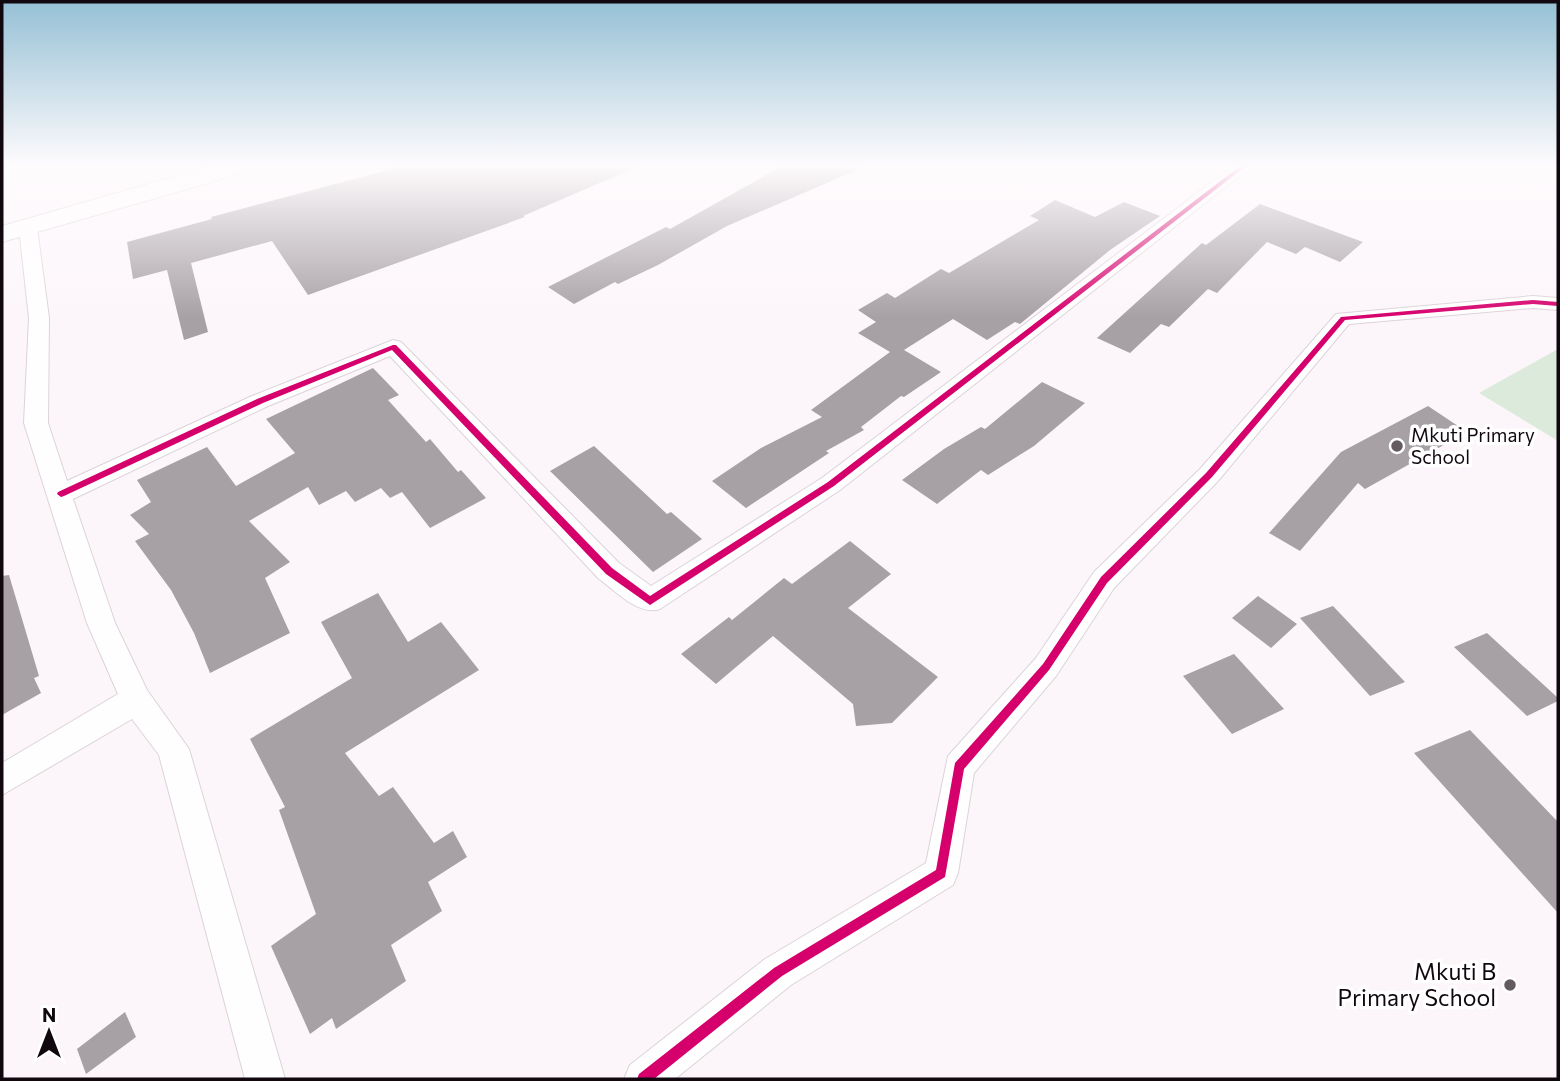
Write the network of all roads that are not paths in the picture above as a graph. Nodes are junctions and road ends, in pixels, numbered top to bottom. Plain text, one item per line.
1 (66, 216) edge
2 (1178, 216) edge
3 (15, 231) edge
4 (1558, 304) edge
5 (61, 494) junction
6 (136, 700) junction
7 (2, 780) edge
8 (265, 1079) edge
9 (644, 1079) edge

1 - 3 highway
2 - 5 street
3 - 5 street
4 - 9 street
5 - 6 street
6 - 7 street
6 - 8 street

